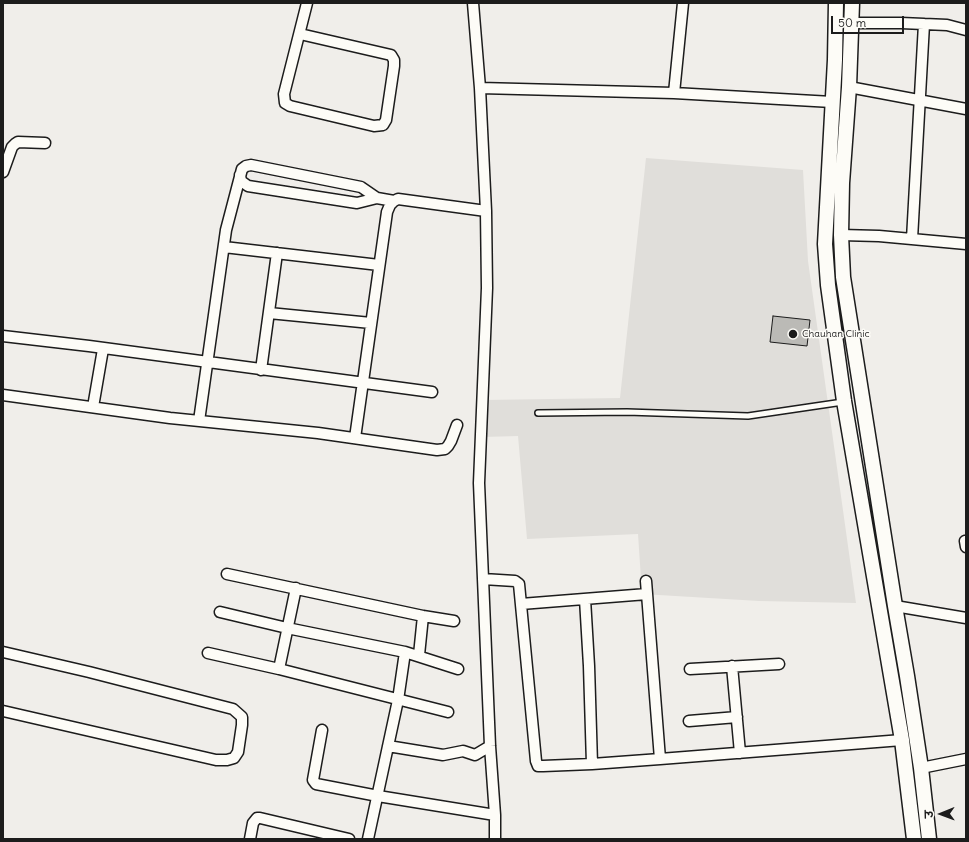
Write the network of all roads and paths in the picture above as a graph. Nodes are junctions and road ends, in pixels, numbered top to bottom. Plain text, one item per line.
1 (308, 3) edge
2 (473, 3) edge
3 (683, 3) edge
4 (836, 3) edge
5 (852, 3) edge
6 (852, 23) junction
7 (924, 24) junction
8 (966, 30) edge
9 (300, 34) junction
10 (849, 87) junction
11 (480, 88) junction
12 (674, 93) junction
13 (920, 99) junction
14 (832, 102) junction
15 (966, 109) edge
16 (45, 143) dead end
17 (3, 172) edge
18 (240, 175) junction
19 (377, 198) junction
20 (394, 200) junction
21 (486, 211) junction
22 (841, 235) junction
23 (912, 239) junction
24 (966, 244) edge
25 (224, 247) junction
26 (277, 253) junction
27 (379, 265) junction
28 (269, 313) junction
29 (371, 323) junction
30 (3, 336) edge
31 (103, 349) junction
32 (208, 363) junction
33 (261, 370) junction
34 (363, 383) junction
35 (432, 392) dead end
36 (3, 395) edge
37 (844, 401) junction
38 (93, 408) junction
39 (538, 413) dead end
40 (199, 421) junction
41 (457, 425) dead end
42 (355, 438) junction
43 (227, 574) dead end
44 (483, 579) junction
45 (646, 581) dead end
46 (296, 588) junction
47 (647, 594) junction
48 (585, 599) junction
49 (521, 604) junction
50 (895, 606) junction
51 (220, 612) dead end
52 (423, 616) junction
53 (966, 618) edge
54 (454, 621) dead end
55 (287, 628) junction
56 (3, 652) edge
57 (405, 652) junction
58 (208, 653) dead end
59 (419, 656) junction
60 (779, 664) dead end
61 (732, 666) junction
62 (279, 669) junction
63 (458, 669) dead end
64 (690, 669) dead end
65 (398, 700) junction
66 (3, 711) edge
67 (448, 712) dead end
68 (737, 717) junction
69 (689, 721) dead end
70 (322, 730) dead end
71 (902, 740) junction
72 (388, 746) junction
73 (490, 746) junction
74 (740, 753) junction
75 (660, 759) junction
76 (966, 759) edge
77 (592, 764) junction
78 (921, 768) junction
79 (378, 796) junction
80 (495, 815) junction
81 (250, 839) edge
82 (349, 839) edge
83 (368, 839) edge
84 (494, 839) edge
85 (914, 839) edge
86 (929, 839) edge

1 - 9 street
2 - 11 street
3 - 12 street
4 - 14 main road
5 - 6 main road
6 - 7 street
6 - 10 main road
7 - 8 street
7 - 13 street
9 - 9 street
10 - 13 street
10 - 22 main road
11 - 12 street
11 - 21 street
12 - 14 street
13 - 15 street
13 - 23 street
14 - 37 main road
16 - 17 street
18 - 19 street
18 - 19 street
18 - 25 street
19 - 20 street
20 - 21 street
20 - 27 street
21 - 44 street
22 - 23 street
22 - 50 main road
23 - 24 street
25 - 26 street
25 - 32 street
26 - 27 street
26 - 28 street
27 - 29 street
28 - 29 street
28 - 33 street
29 - 34 street
30 - 31 street
31 - 32 street
31 - 38 street
32 - 33 street
32 - 40 street
33 - 34 street
34 - 35 street
34 - 42 street
36 - 38 street
37 - 39 lane
37 - 71 main road
38 - 40 street
40 - 42 street
41 - 42 street
43 - 46 street
44 - 49 street
44 - 73 street
45 - 47 street
46 - 52 street
46 - 55 street
47 - 48 street
47 - 75 street
48 - 49 street
48 - 77 street
49 - 77 street
50 - 53 street
50 - 78 main road
51 - 55 street
52 - 54 street
52 - 59 street
55 - 57 street
55 - 62 street
56 - 66 street
57 - 59 street
57 - 65 street
58 - 62 street
59 - 63 street
60 - 61 street
61 - 64 street
61 - 68 street
62 - 65 street
65 - 67 street
65 - 72 street
68 - 69 street
68 - 74 street
70 - 79 street
71 - 74 street
71 - 85 main road
72 - 73 street
72 - 79 street
73 - 80 street
74 - 75 street
75 - 77 street
76 - 78 street
78 - 86 main road
79 - 80 street
79 - 83 street
80 - 84 street
81 - 82 street

